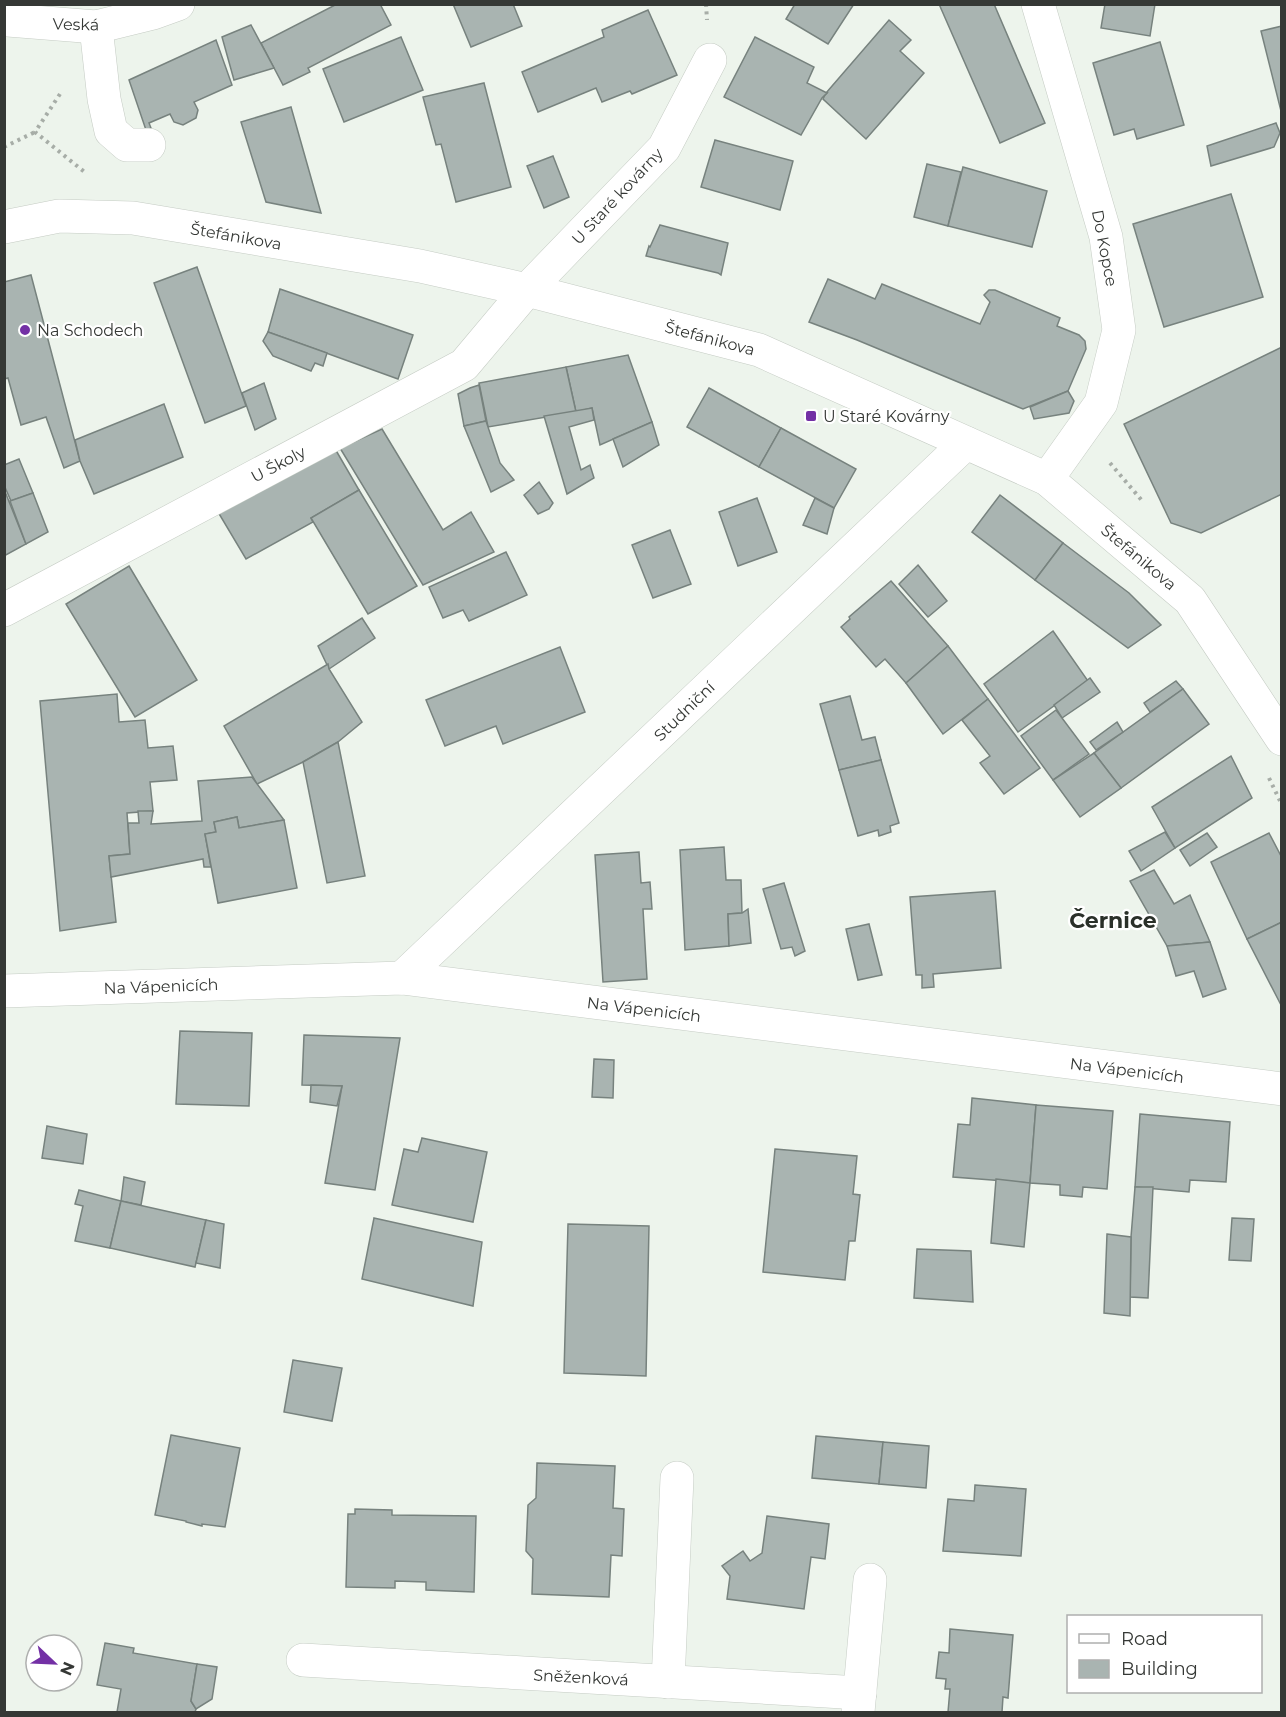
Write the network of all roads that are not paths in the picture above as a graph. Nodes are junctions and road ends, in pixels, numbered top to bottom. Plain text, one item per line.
1 (178, 4) edge
2 (1038, 4) edge
3 (7, 22) edge
4 (96, 27) junction
5 (710, 60) dead end
6 (149, 145) dead end
7 (4, 227) edge
8 (527, 290) junction
9 (966, 443) junction
10 (1047, 479) junction
11 (4, 610) edge
12 (1281, 739) edge
13 (402, 978) junction
14 (4, 991) edge
15 (1281, 1089) edge
16 (678, 1478) dead end
17 (870, 1580) dead end
18 (303, 1660) dead end
19 (668, 1682) junction
20 (859, 1703) edge

1 - 4 street, Veská
2 - 10 street, Do Kopce
3 - 4 street, Veská
4 - 6 street
5 - 8 street, U Staré kovárny
7 - 8 street, Štefánikova
8 - 9 street, Štefánikova
8 - 11 street, U Školy
9 - 10 street, Štefánikova
9 - 13 street, Studniční
10 - 12 street, Štefánikova
13 - 14 street, Na Vápenicích
13 - 15 street, Na Vápenicích
16 - 19 street
17 - 20 street, Sněženková
18 - 19 street, Sněženková
19 - 20 street, Sněženková

